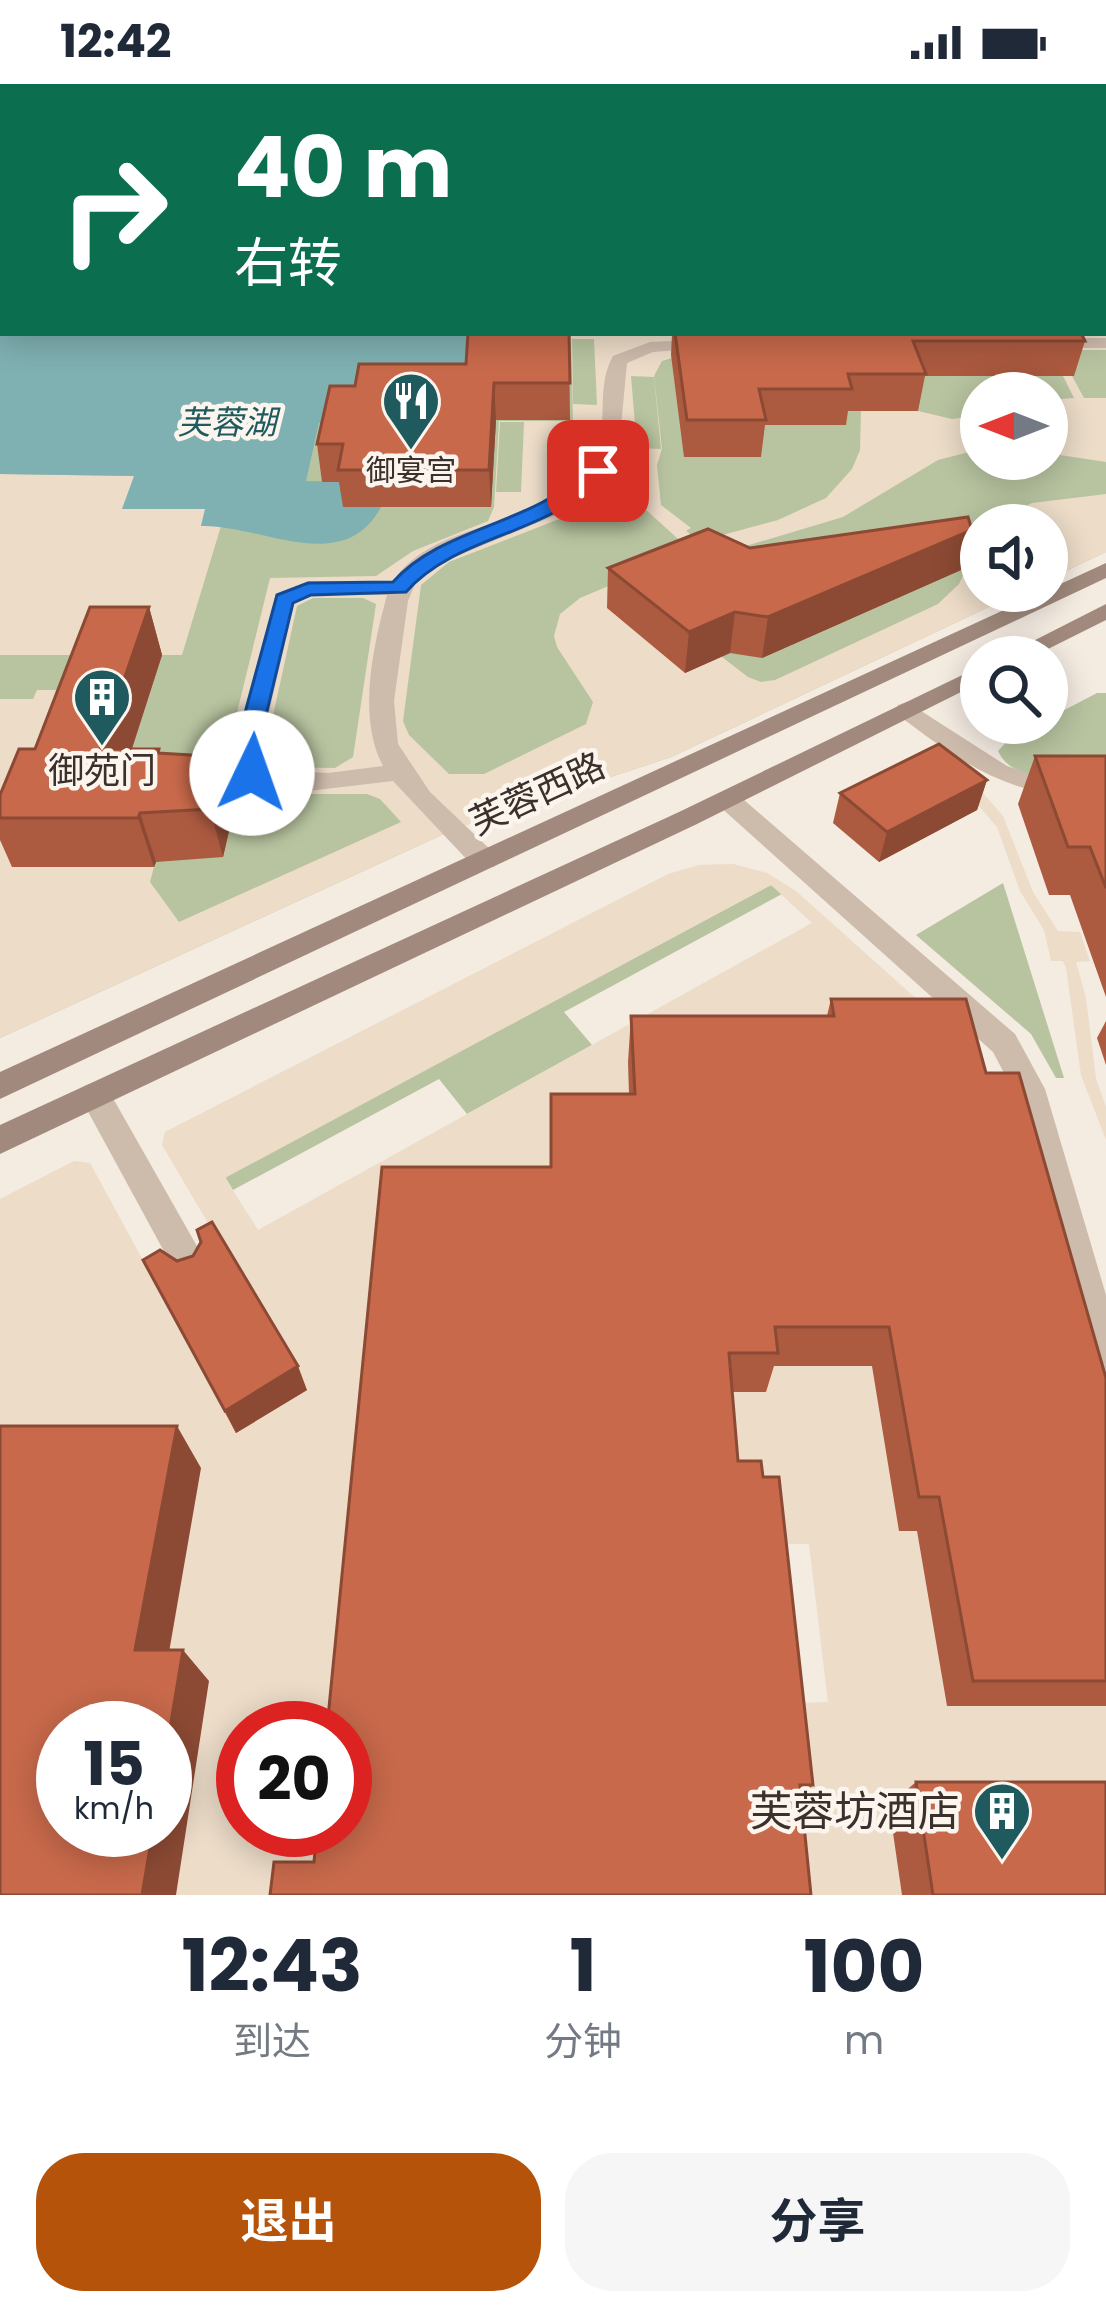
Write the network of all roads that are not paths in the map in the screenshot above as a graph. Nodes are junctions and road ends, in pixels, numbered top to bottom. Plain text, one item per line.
1 (725, 343) edge
2 (1034, 343) edge
3 (1106, 343) edge
4 (1106, 570) edge
5 (399, 588) junction
6 (1106, 611) edge
7 (1056, 636) edge
8 (960, 684) edge
9 (908, 710) junction
10 (399, 771) junction
11 (1106, 791) edge
12 (727, 799) junction
13 (484, 860) junction
14 (0, 1086) edge
15 (95, 1095) junction
16 (0, 1140) edge
17 (190, 1266) edge
18 (1106, 1358) edge

1 - 5 street
2 - 3 street
4 - 13 main road, 芙蓉西路
5 - 10 street
5 - 10 street
6 - 7 main road
8 - 9 main road
9 - 11 street
9 - 12 main road
10 - 13 street
12 - 15 main road
12 - 18 street
13 - 14 main road, 芙蓉西路
15 - 16 main road
15 - 17 street

